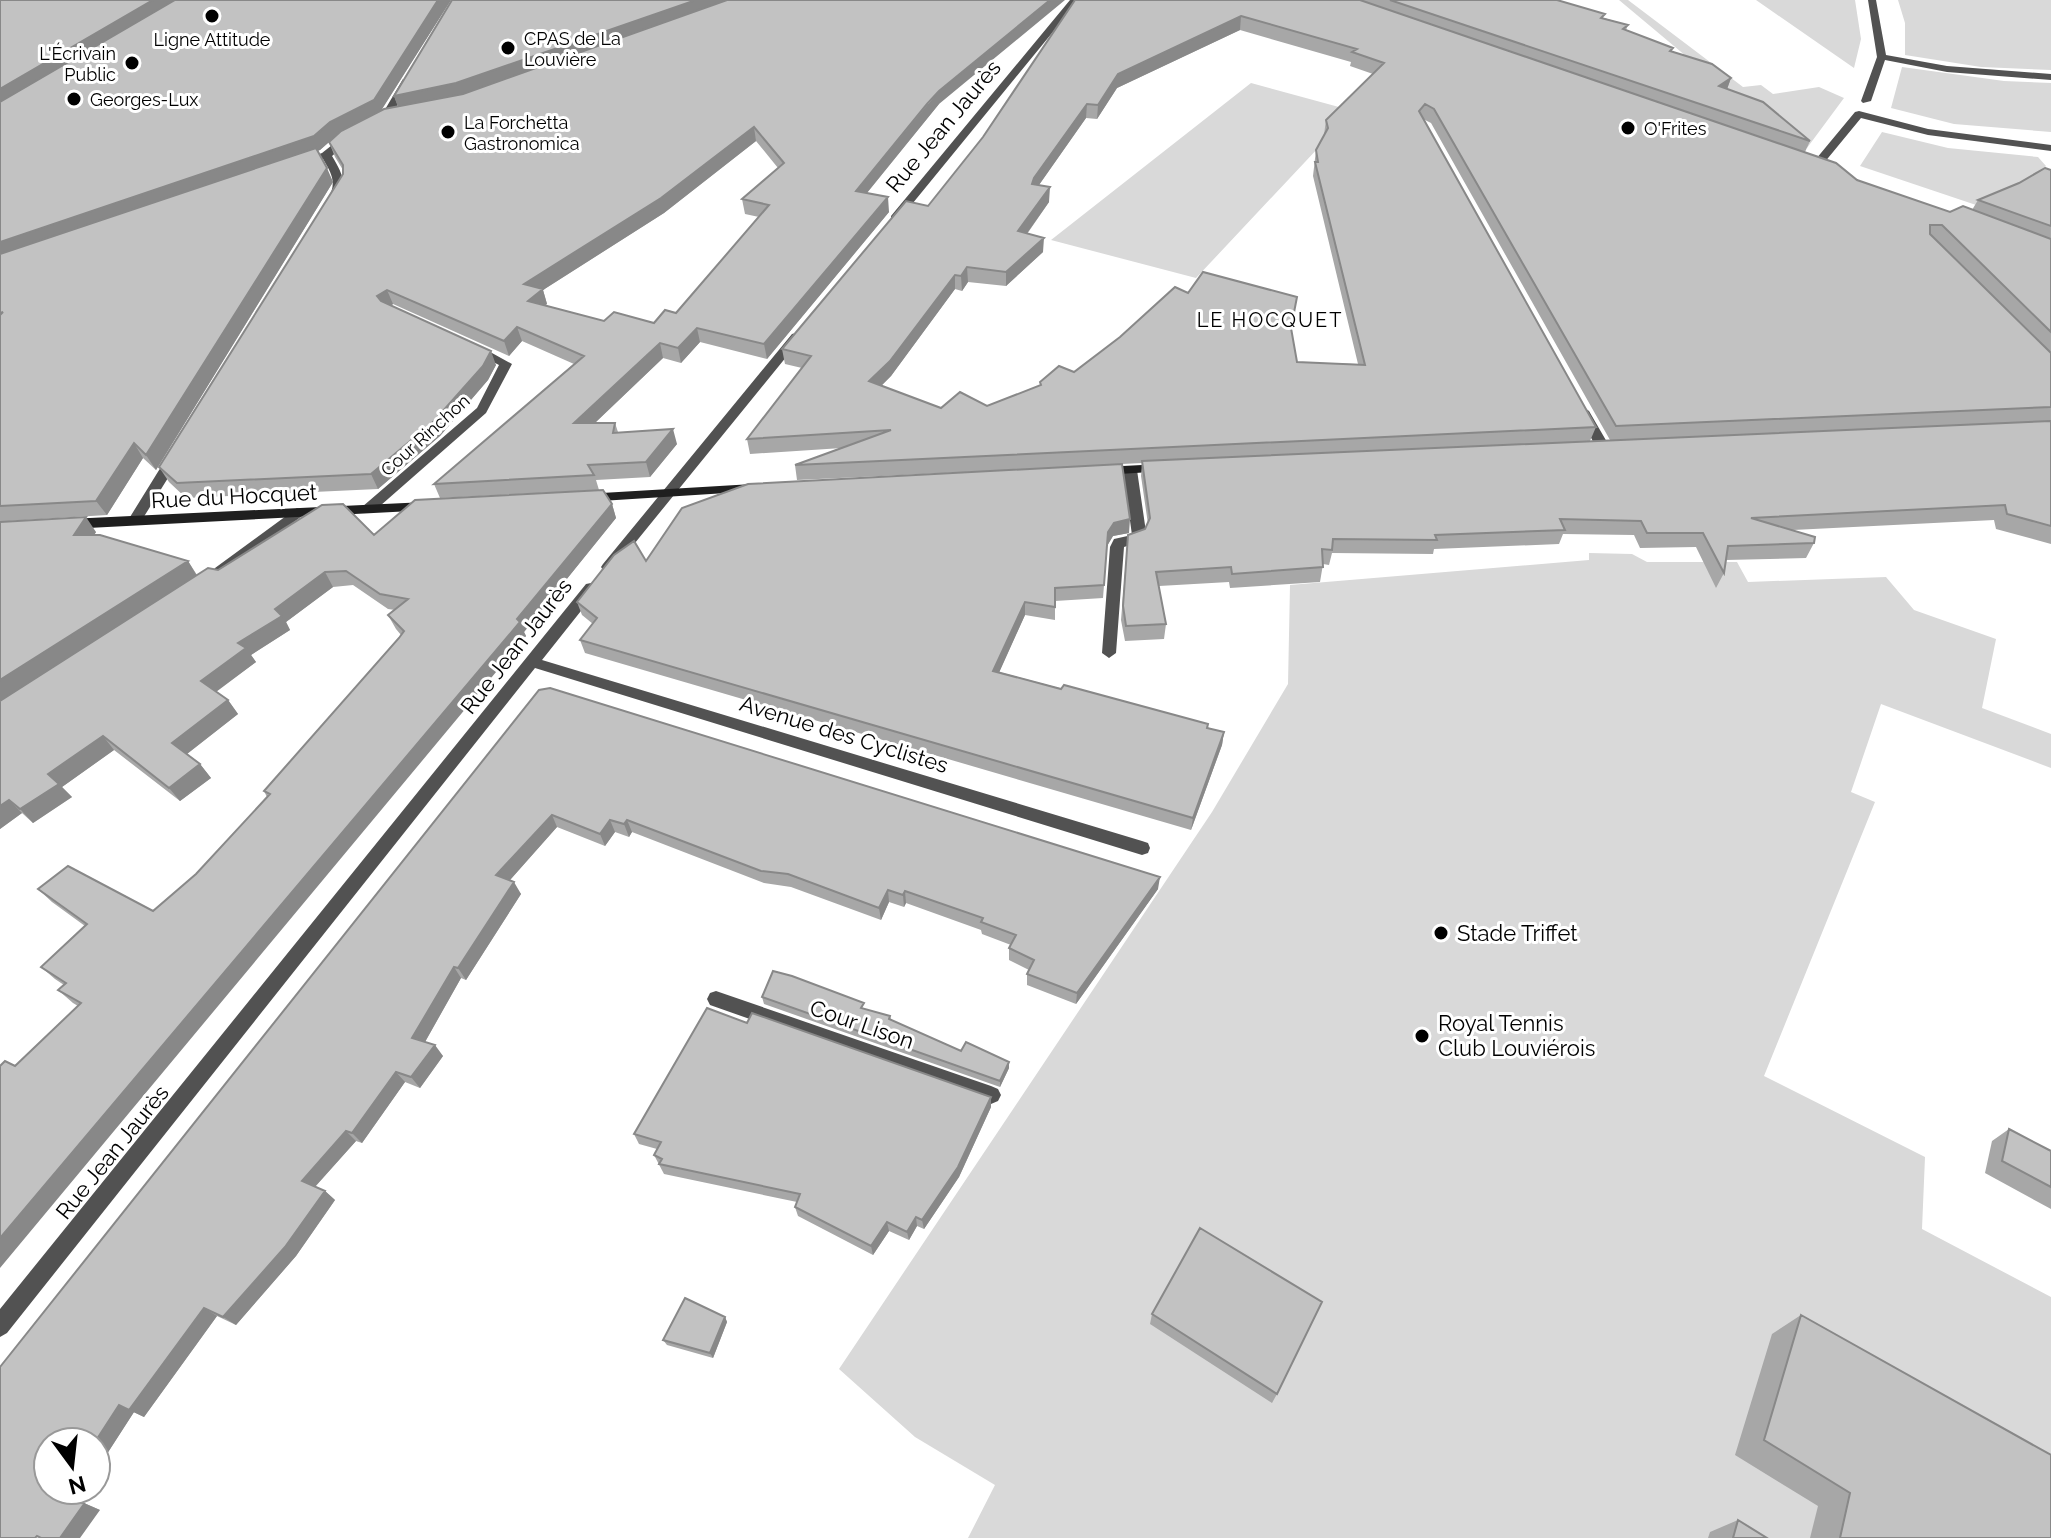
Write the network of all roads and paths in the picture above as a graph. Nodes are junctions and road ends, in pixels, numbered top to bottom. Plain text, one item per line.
1 (1075, 0) edge
2 (1872, 0) edge
3 (1882, 57) junction
4 (415, 66) edge
5 (2051, 77) edge
6 (1866, 101) dead end
7 (399, 114) edge
8 (376, 122) junction
9 (2051, 148) edge
10 (326, 155) junction
11 (1801, 162) edge
12 (289, 167) edge
13 (1815, 167) junction
14 (1829, 171) edge
15 (324, 214) edge
16 (882, 233) edge
17 (800, 332) edge
18 (458, 340) edge
19 (1574, 394) edge
20 (184, 440) edge
21 (1589, 449) edge
22 (1179, 467) edge
23 (1130, 470) junction
24 (1083, 472) edge
25 (770, 488) edge
26 (666, 493) junction
27 (572, 498) edge
28 (446, 505) edge
29 (367, 510) junction
30 (297, 513) junction
31 (135, 520) junction
32 (60, 525) edge
33 (210, 578) edge
34 (1109, 653) dead end
35 (532, 662) junction
36 (1142, 848) dead end
37 (716, 999) dead end
38 (991, 1095) edge
39 (0, 1326) edge

1 - 16 street, Rue Jean Jaurès
2 - 3 street
3 - 5 street
3 - 6 street
4 - 8 street
7 - 8 street
8 - 10 street
9 - 13 street
10 - 12 street
10 - 15 street
11 - 13 street
13 - 14 street
17 - 26 street, Rue Jean Jaurès
18 - 29 street, Cour Rinchon
19 - 21 street
20 - 31 street
22 - 23 street
23 - 24 street
23 - 34 street
25 - 26 street
26 - 27 street
26 - 35 street, Rue Jean Jaurès
28 - 29 street, Rue du Hocquet
29 - 30 street, Rue du Hocquet
30 - 31 street, Rue du Hocquet
30 - 33 street
31 - 32 street, Rue du Hocquet
35 - 36 street, Avenue des Cyclistes
35 - 39 street, Rue Jean Jaurès
37 - 38 street, Cour Lison

